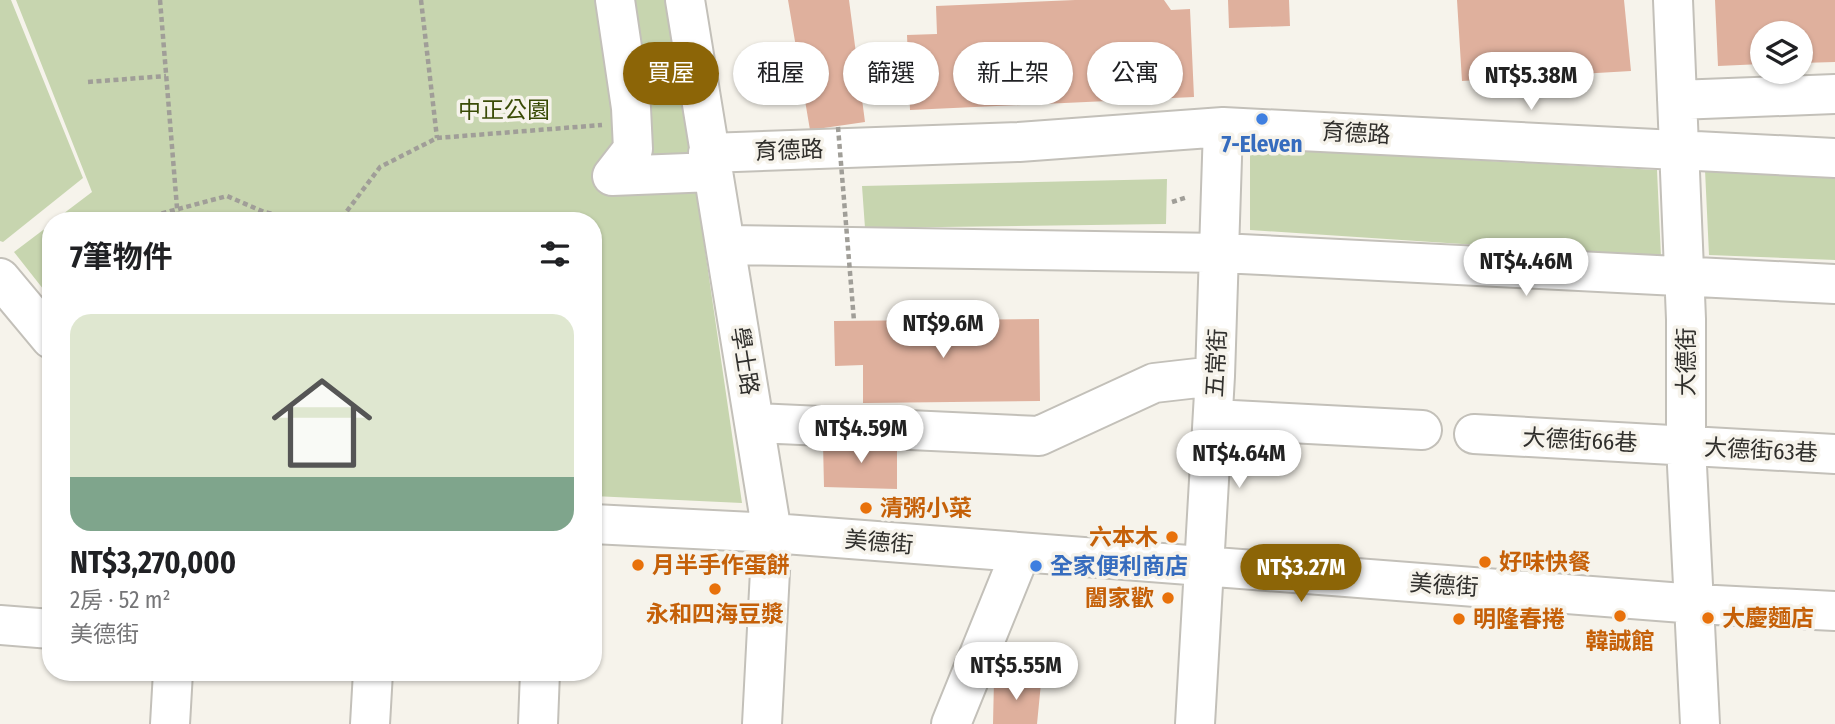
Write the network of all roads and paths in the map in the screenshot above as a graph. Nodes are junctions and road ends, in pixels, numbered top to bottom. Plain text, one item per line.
1 (160, 0) edge
2 (421, 0) edge
3 (615, 0) edge
4 (685, 0) edge
5 (1674, 0) edge
6 (166, 76) junction
7 (88, 82) dead end
8 (1835, 94) edge
9 (1677, 100) junction
10 (609, 125) dead end
11 (838, 127) dead end
12 (1223, 127) junction
13 (437, 138) junction
14 (1679, 150) junction
15 (1835, 158) edge
16 (711, 162) junction
17 (1222, 188) junction
18 (1172, 202) dead end
19 (176, 209) junction
20 (165, 212) edge
21 (177, 212) edge
22 (264, 212) edge
23 (346, 212) edge
24 (727, 245) junction
25 (1221, 253) junction
26 (1685, 276) junction
27 (0, 278) edge
28 (1835, 284) edge
29 (854, 321) dead end
30 (42, 328) edge
31 (1215, 376) junction
32 (1213, 419) junction
33 (755, 423) junction
34 (1422, 430) dead end
35 (1474, 434) dead end
36 (1686, 446) junction
37 (1835, 454) edge
38 (602, 524) edge
39 (772, 533) junction
40 (1020, 554) junction
41 (1204, 567) junction
42 (1696, 604) junction
43 (1835, 611) edge
44 (0, 625) edge
45 (42, 628) edge
46 (172, 681) edge
47 (372, 681) edge
48 (540, 681) edge
49 (170, 724) edge
50 (370, 724) edge
51 (538, 724) edge
52 (762, 724) edge
53 (951, 724) edge
54 (1195, 724) edge
55 (1700, 724) edge

1 - 6 path
2 - 13 path
3 - 16 street, 育德路
4 - 16 street, 學士路
5 - 9 street, 大德街
6 - 7 path
6 - 19 path
8 - 9 street
9 - 14 street, 大德街
10 - 13 path
11 - 29 path, bridge
12 - 14 street, 育德路
12 - 16 street, 育德路
12 - 17 street, 五常街
13 - 23 path
14 - 15 street, 育德路
14 - 26 street, 大德街
16 - 24 street, 學士路
17 - 18 path
17 - 25 street, 五常街
19 - 20 path
19 - 21 path
19 - 22 path
24 - 25 street
24 - 33 street, 學士路
25 - 26 street
25 - 31 street, 五常街
26 - 28 street
26 - 36 street, 大德街
27 - 30 street
31 - 32 street, 五常街
31 - 33 street
32 - 34 street
32 - 41 street, 五常街
33 - 39 street, 學士路
35 - 36 street, 大德街66巷
36 - 37 street, 大德街63巷
36 - 42 street, 大德街
38 - 39 street, 美德街
39 - 40 street, 美德街
39 - 52 street, 學士路
40 - 41 street, 美德街
40 - 53 street
41 - 42 street, 美德街
41 - 54 street, 五常街
42 - 43 street, 美德街
42 - 55 street, 大德街
44 - 45 street
46 - 49 street
47 - 50 street
48 - 51 street

